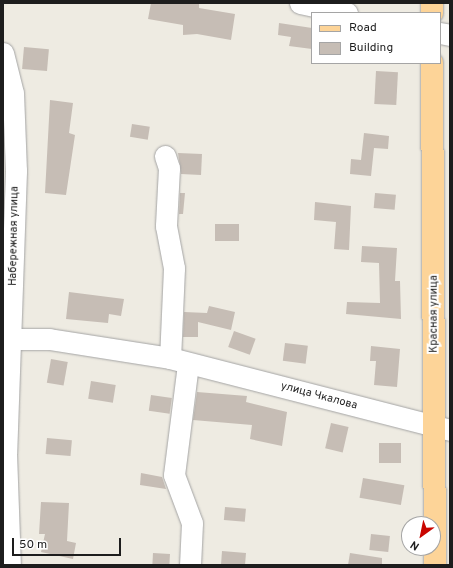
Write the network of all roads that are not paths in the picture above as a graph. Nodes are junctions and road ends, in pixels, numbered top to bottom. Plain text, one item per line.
1 (300, 3) edge
2 (343, 12) edge
3 (3, 52) edge
4 (432, 64) edge
5 (165, 156) dead end
6 (12, 339) junction
7 (178, 361) junction
8 (442, 428) edge
9 (10, 565) edge
10 (190, 565) edge
11 (435, 565) edge

1 - 2 street
3 - 6 street, Набережная улица
4 - 8 main road, Красная улица
5 - 7 street
6 - 7 street, улица Чкалова
6 - 9 street, Набережная улица
7 - 8 street, улица Чкалова
7 - 10 street
8 - 11 main road, Красная улица

